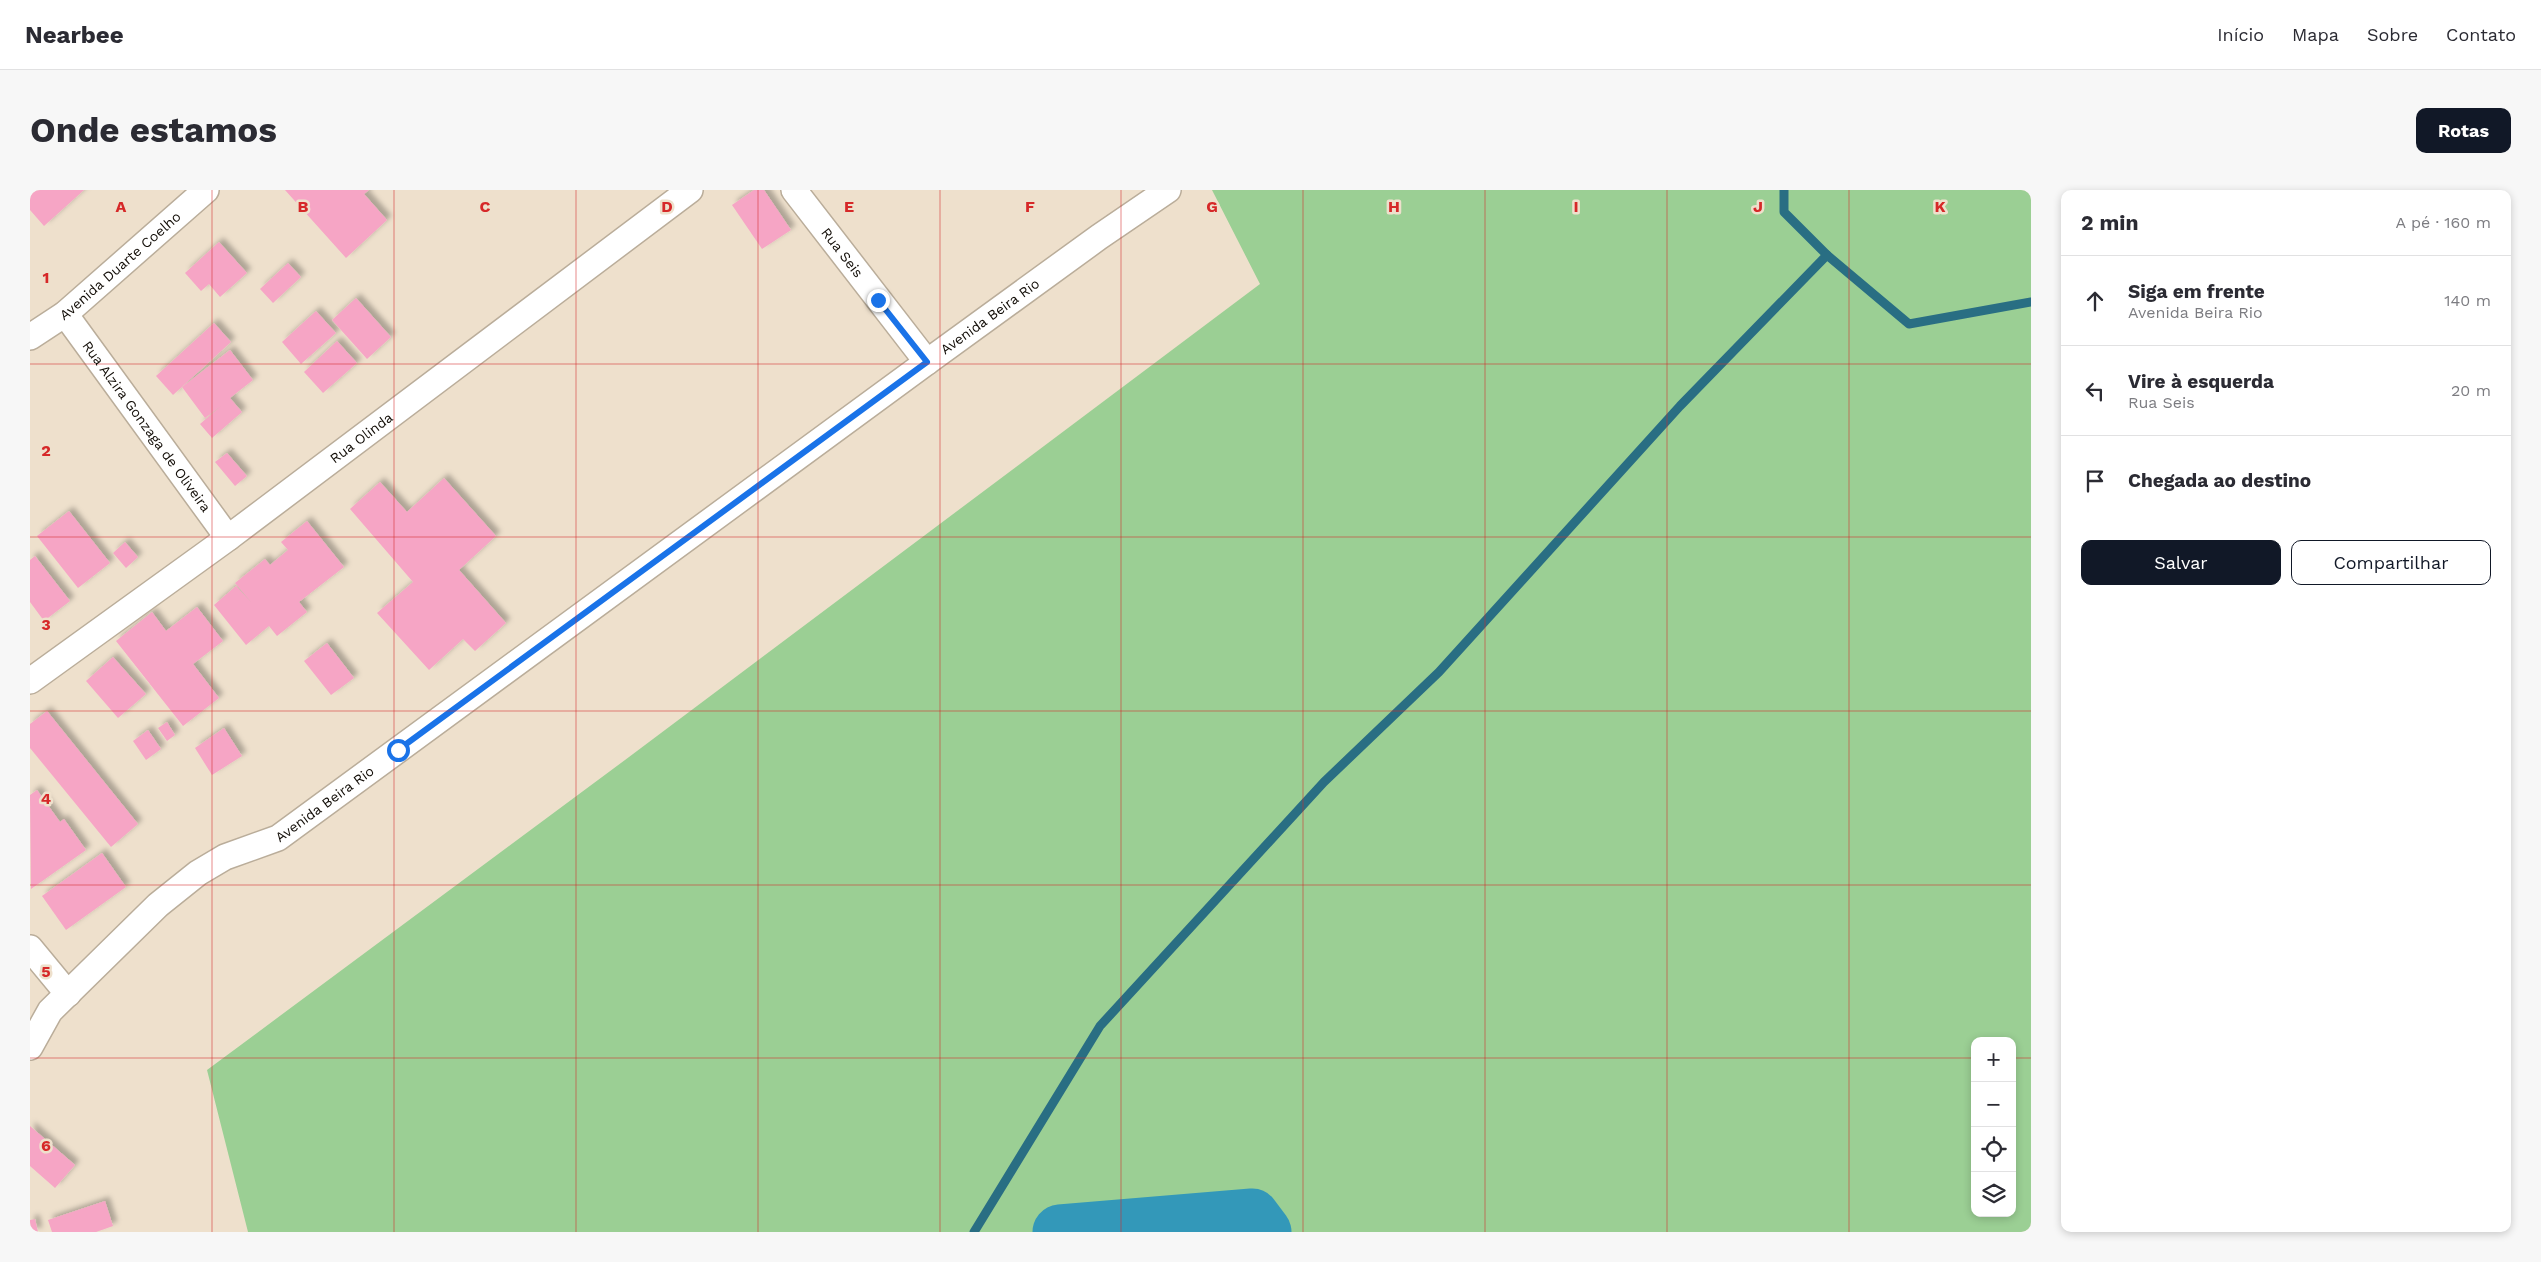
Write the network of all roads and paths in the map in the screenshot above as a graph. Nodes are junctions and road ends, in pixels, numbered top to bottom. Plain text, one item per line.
1 (206, 190) edge
2 (690, 190) edge
3 (794, 190) edge
4 (1168, 190) edge
5 (65, 314) junction
6 (30, 337) edge
7 (927, 362) junction
8 (228, 538) junction
9 (30, 681) edge
10 (30, 948) edge
11 (68, 994) junction
12 (30, 1047) edge

1 - 5 street, Avenida Duarte Coelho
2 - 8 street, Rua Olinda
3 - 7 street, Rua Seis
4 - 7 street, Avenida Beira Rio
5 - 6 street, Avenida Duarte Coelho
5 - 8 street, Rua Alzira Gonzaga de Oliveira
7 - 11 street, Avenida Beira Rio
8 - 9 street, Rua Olinda
10 - 11 street
11 - 12 street, Avenida Beira Rio

